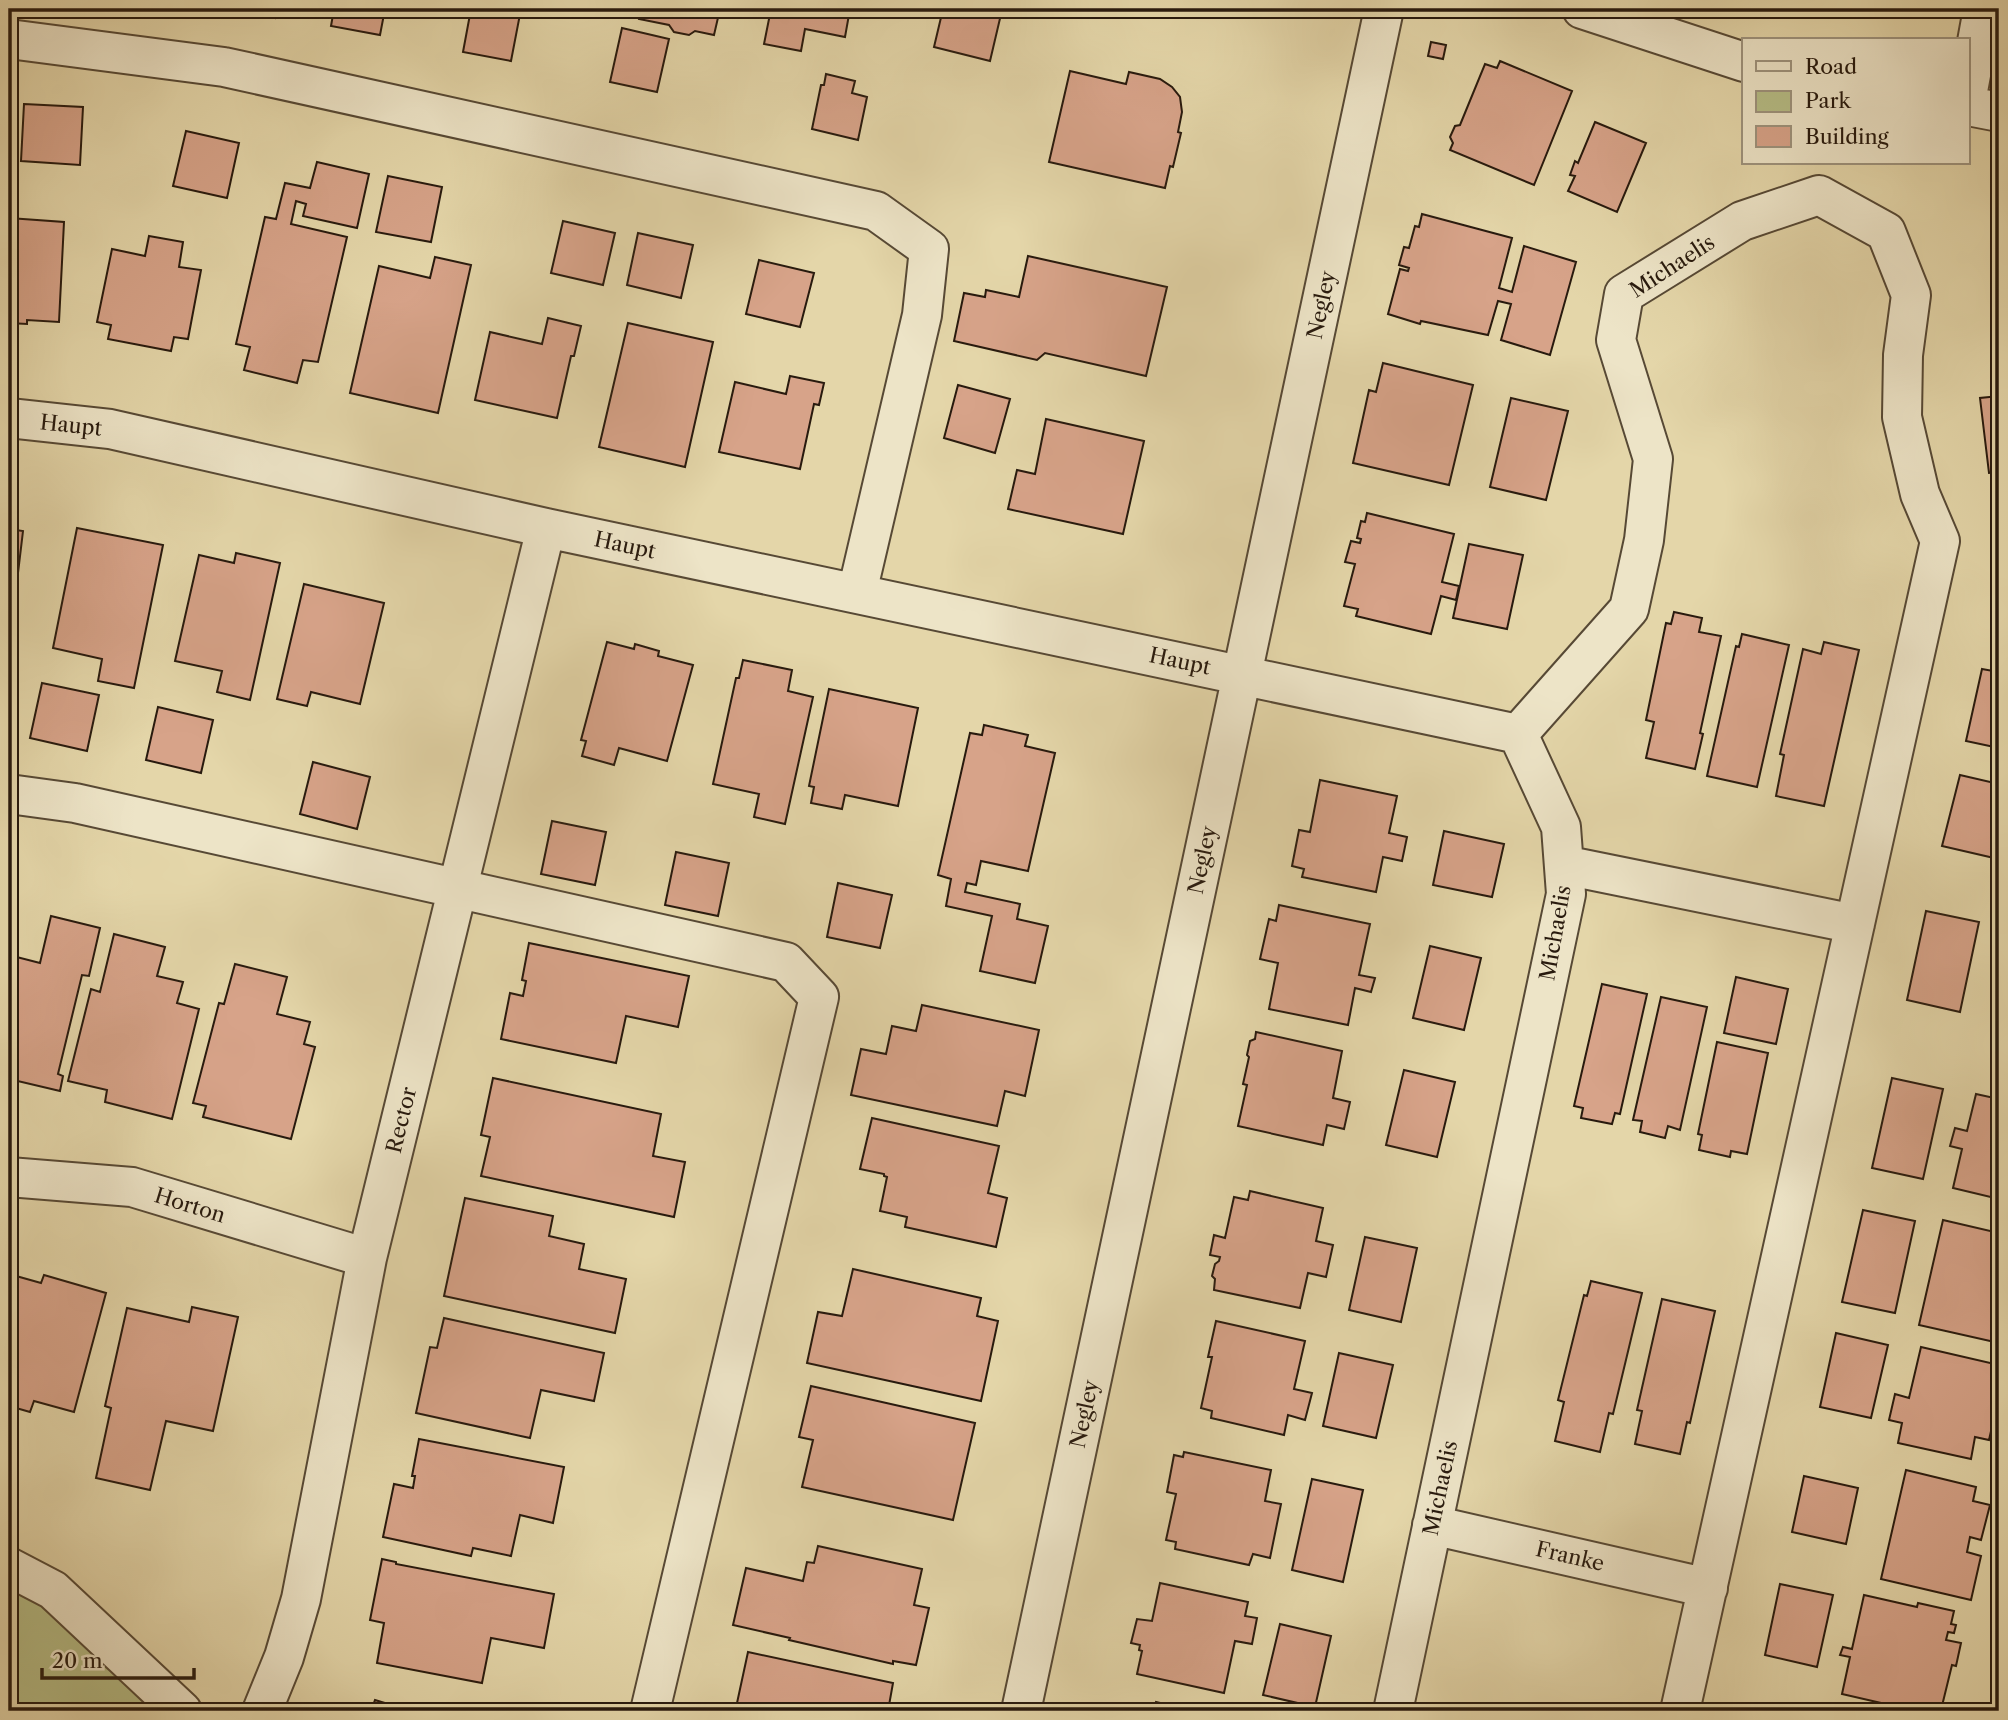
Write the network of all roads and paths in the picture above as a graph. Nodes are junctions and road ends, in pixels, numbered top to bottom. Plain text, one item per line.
1 (1384, 9) edge
2 (1582, 9) edge
3 (1983, 9) edge
4 (9, 39) edge
5 (1742, 61) edge
6 (1969, 86) edge
7 (1969, 106) edge
8 (1999, 112) edge
9 (1823, 179) edge
10 (9, 418) edge
11 (546, 528) junction
12 (857, 593) junction
13 (1241, 674) junction
14 (1518, 734) junction
15 (9, 794) edge
16 (1564, 865) junction
17 (457, 889) junction
18 (1855, 924) junction
19 (9, 1177) edge
20 (367, 1258) junction
21 (1432, 1525) junction
22 (9, 1567) edge
23 (1707, 1588) junction
24 (182, 1711) edge
25 (262, 1711) edge
26 (650, 1711) edge
27 (1021, 1711) edge
28 (1393, 1711) edge
29 (1680, 1711) edge

1 - 13 street, Negley
2 - 5 street
3 - 6 street
4 - 12 street
7 - 8 street
9 - 14 street, Michaelis
9 - 18 street, Michaelis
10 - 11 street, Haupt
11 - 12 street, Haupt
11 - 17 street, Rector
12 - 13 street, Haupt
13 - 14 street, Haupt
13 - 27 street, Negley
14 - 16 street, Michaelis
15 - 17 street
16 - 18 street
16 - 21 street, Michaelis
17 - 20 street, Rector
17 - 26 street
18 - 23 street, Michaelis
19 - 20 street, Horton
20 - 25 street, Rector
21 - 23 street, Franke
21 - 28 street, Michaelis
22 - 24 street
23 - 29 street, Michaelis

